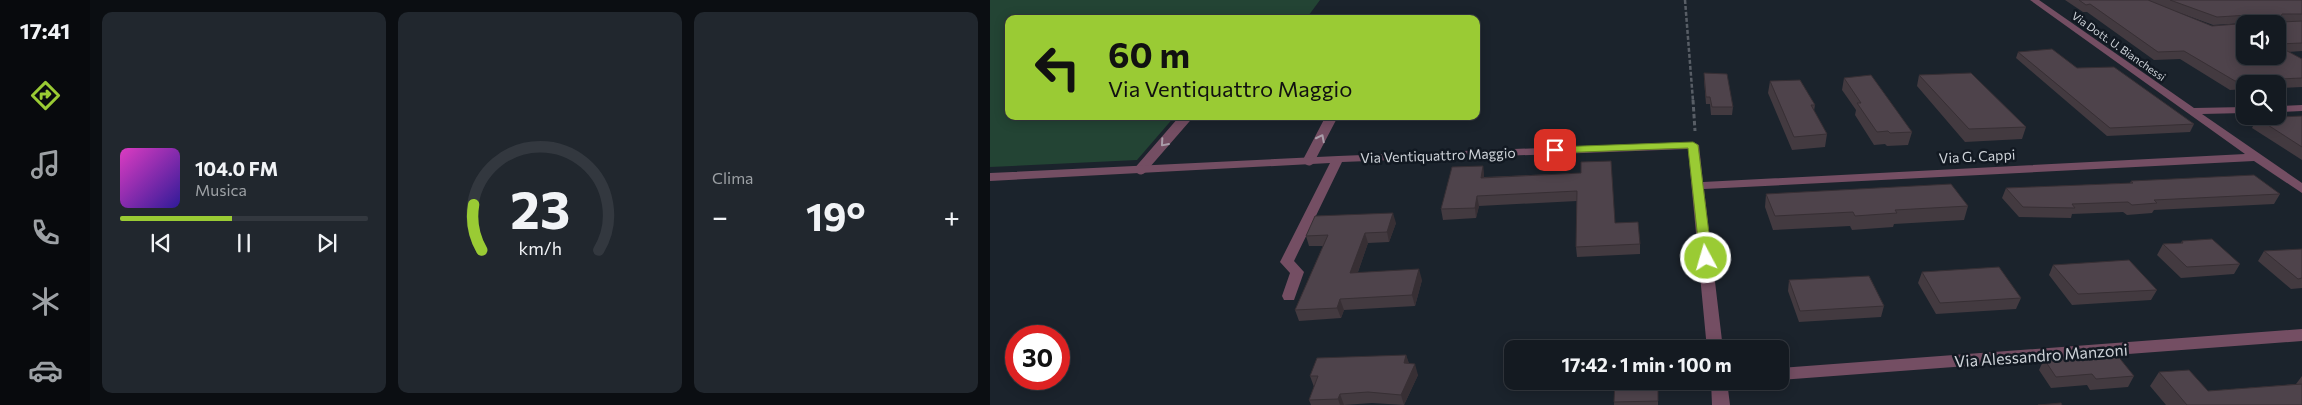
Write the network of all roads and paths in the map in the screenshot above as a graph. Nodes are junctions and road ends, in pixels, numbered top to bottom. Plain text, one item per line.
1 (1685, 0) edge
2 (2034, 0) edge
3 (2302, 108) edge
4 (2286, 109) edge
5 (2236, 110) edge
6 (2190, 111) junction
7 (1184, 120) edge
8 (1330, 120) edge
9 (1693, 145) junction
10 (2257, 157) junction
11 (1338, 159) junction
12 (1309, 160) junction
13 (1141, 169) junction
14 (990, 177) edge
15 (1699, 186) junction
16 (2302, 188) edge
17 (1289, 296) dead end
18 (2302, 335) edge
19 (1714, 340) edge
20 (1789, 373) edge
21 (1720, 390) edge
22 (1721, 405) edge

1 - 9 path
2 - 6 street, Via Dott. U. Bianchessi
3 - 4 street
5 - 6 street
6 - 10 street
7 -> 13 lane
12 -> 8 lane
9 - 11 street, Via Ventiquattro Maggio
9 - 15 street
10 - 15 street, Via G. Cappi
10 - 16 street
11 - 12 street, Via Ventiquattro Maggio
11 - 17 street
12 - 13 street, Via Ventiquattro Maggio
13 - 14 street, Via Ventiquattro Maggio
15 - 19 street
18 - 20 street, Via Alessandro Manzoni
21 - 22 street

